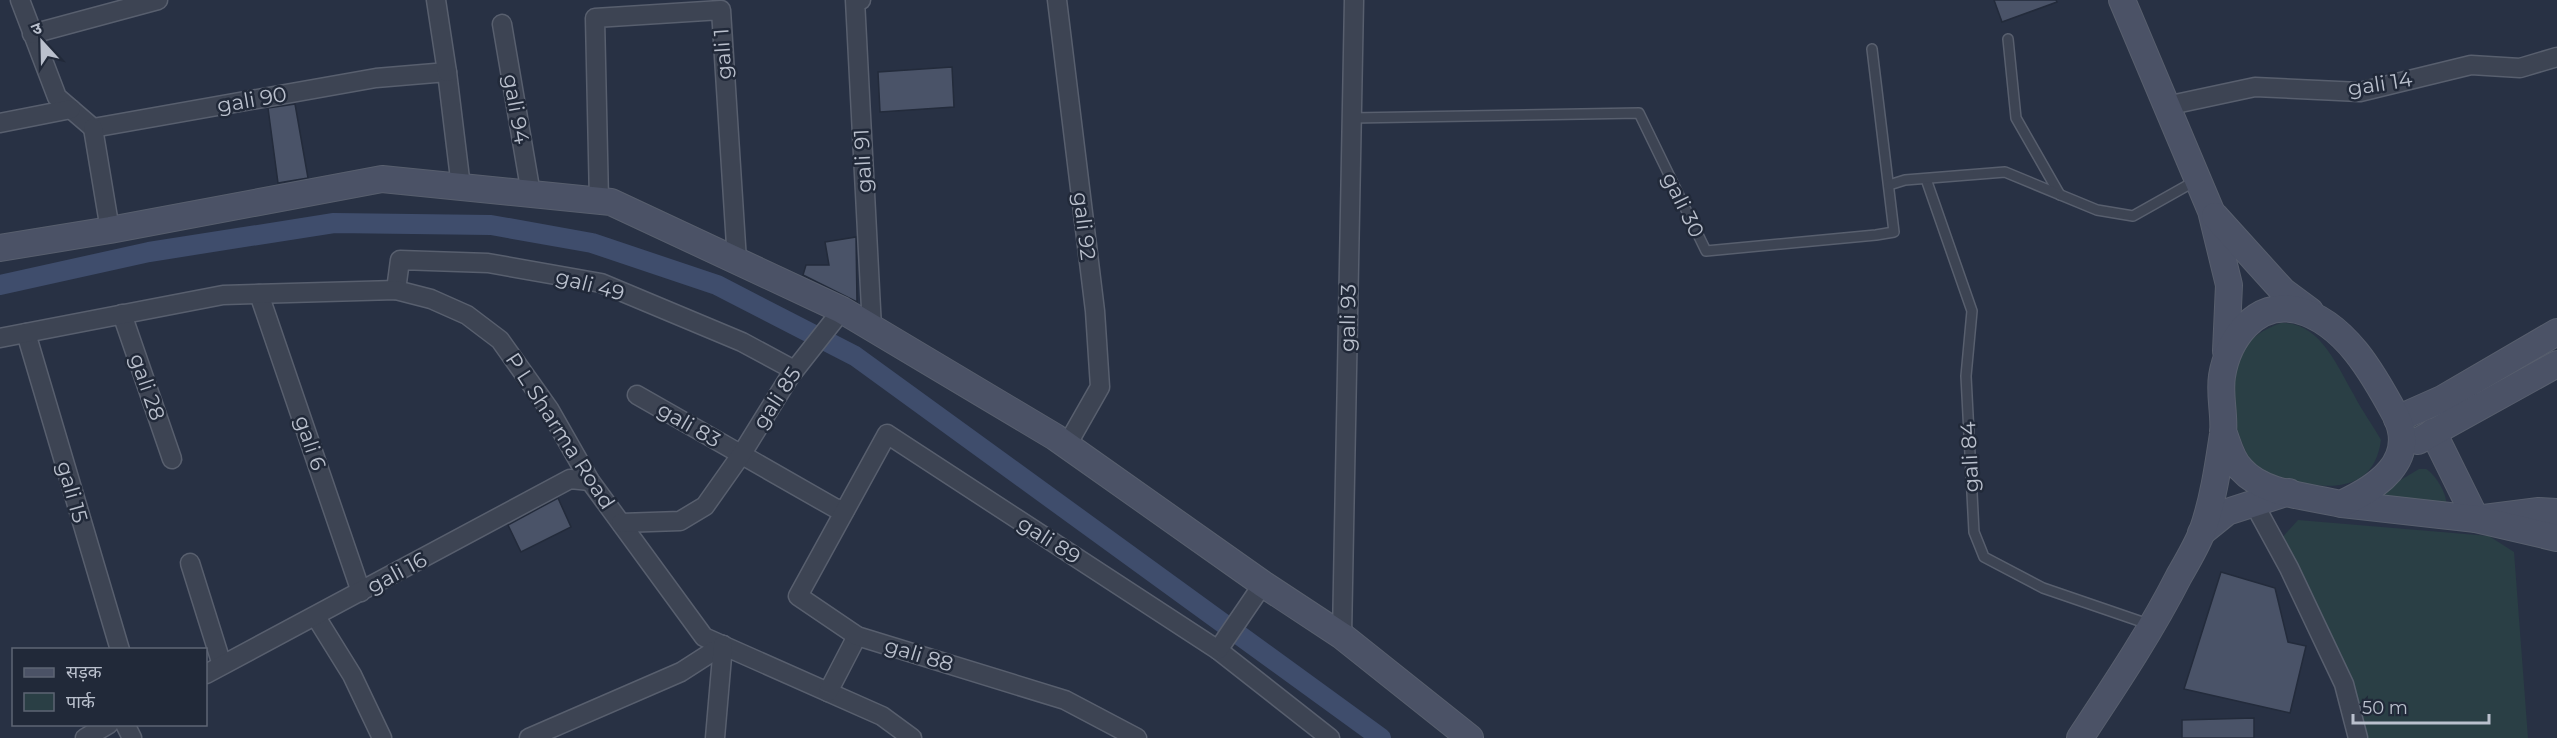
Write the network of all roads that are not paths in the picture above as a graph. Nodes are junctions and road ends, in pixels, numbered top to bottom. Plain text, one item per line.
1 (20, 0) edge
2 (158, 0) edge
3 (436, 0) edge
4 (855, 0) edge
5 (861, 0) edge
6 (1057, 0) edge
7 (1354, 0) edge
8 (2122, 0) edge
9 (502, 24) dead end
10 (32, 34) junction
11 (2008, 39) dead end
12 (1872, 49) dead end
13 (2557, 57) edge
14 (447, 72) junction
15 (2166, 106) junction
16 (71, 109) junction
17 (1352, 118) junction
18 (0, 123) edge
19 (93, 128) junction
20 (1926, 179) junction
21 (2198, 180) junction
22 (1888, 185) junction
23 (461, 187) junction
24 (531, 194) junction
25 (2060, 195) junction
26 (598, 201) junction
27 (2211, 211) junction
28 (110, 230) junction
29 (0, 248) edge
30 (737, 261) junction
31 (396, 290) junction
32 (260, 294) junction
33 (840, 312) junction
34 (2315, 314) junction
35 (122, 315) junction
36 (872, 328) junction
37 (2557, 332) edge
38 (26, 333) junction
39 (0, 338) edge
40 (2225, 363) junction
41 (2557, 364) edge
42 (794, 370) junction
43 (637, 395) dead end
44 (2397, 419) junction
45 (2223, 431) junction
46 (2433, 432) junction
47 (1067, 445) junction
48 (2401, 450) junction
49 (741, 455) junction
50 (172, 459) dead end
51 (590, 481) junction
52 (2289, 492) junction
53 (2253, 502) junction
54 (2341, 504) junction
55 (844, 510) junction
56 (2557, 512) edge
57 (2476, 519) junction
58 (621, 523) junction
59 (2201, 533) junction
60 (2557, 538) edge
61 (190, 563) dead end
62 (1263, 584) junction
63 (361, 592) junction
64 (316, 617) junction
65 (2154, 626) junction
66 (857, 636) junction
67 (1342, 636) junction
68 (723, 645) junction
69 (119, 648) edge
70 (1218, 650) junction
71 (222, 665) junction
72 (207, 673) edge
73 (828, 692) junction
74 (106, 726) edge
75 (86, 738) edge
76 (382, 738) edge
77 (529, 738) edge
78 (715, 738) edge
79 (912, 738) edge
80 (1137, 738) edge
81 (1330, 738) edge
82 (1470, 738) edge
83 (2080, 738) edge
84 (2358, 738) edge

1 - 10 street
2 - 10 street
3 - 14 street
4 - 5 street, gali 91
4 - 36 street, gali 91
6 - 47 street, gali 92
7 - 17 street, gali 93
8 - 15 street
9 - 24 street, gali 94
10 - 16 street
11 - 25 lane
12 - 22 lane, gali 30
13 - 15 street, gali 14
14 - 19 street, gali 90
14 - 23 street
15 - 21 street
16 - 18 street
16 - 19 street
17 - 22 lane, gali 30
17 - 67 street, gali 93
19 - 28 street
20 - 22 lane
20 - 25 lane
20 - 65 lane, gali 84
21 - 25 lane
21 - 27 street
23 - 24 street
23 - 28 street
24 - 26 street
26 - 30 street
26 - 30 street, gali 1
27 - 34 street
27 - 40 street
28 - 29 street
30 - 33 street
31 - 32 street, P L Sharma Road
31 - 42 street, gali 49
31 - 51 street, P L Sharma Road
32 - 35 street, P L Sharma Road
32 - 63 street, gali 6
33 - 36 street
33 - 42 street, gali 85
34 - 40 street
34 - 44 street
35 - 38 street, P L Sharma Road
35 - 50 street, gali 28
36 - 47 street
37 - 44 street
38 - 39 street, P L Sharma Road
38 - 69 street, gali 15
40 - 45 street
41 - 46 street
42 - 49 street, gali 85
43 - 49 street, gali 83
44 - 48 street
45 - 52 street
45 - 59 street
46 - 48 street
46 - 57 street
47 - 62 street
48 - 54 street
49 - 55 street, gali 83
49 - 58 street, gali 85
51 - 58 street, P L Sharma Road
51 - 63 street, gali 16
52 - 53 street
52 - 54 street
53 - 59 street
53 - 84 street
54 - 57 street
55 - 66 street, gali 88
55 - 70 street, gali 89
56 - 57 street
57 - 60 street
58 - 68 street, P L Sharma Road
59 - 65 street
61 - 71 street
62 - 67 street
62 - 70 street
63 - 64 street, gali 16
64 - 71 street, gali 16
64 - 76 street
65 - 83 street
66 - 73 street
66 - 80 street, gali 88
67 - 82 street
68 - 73 street, P L Sharma Road
68 - 77 street
68 - 78 street
70 - 81 street
71 - 72 street, gali 16
73 - 79 street, P L Sharma Road
74 - 75 street

